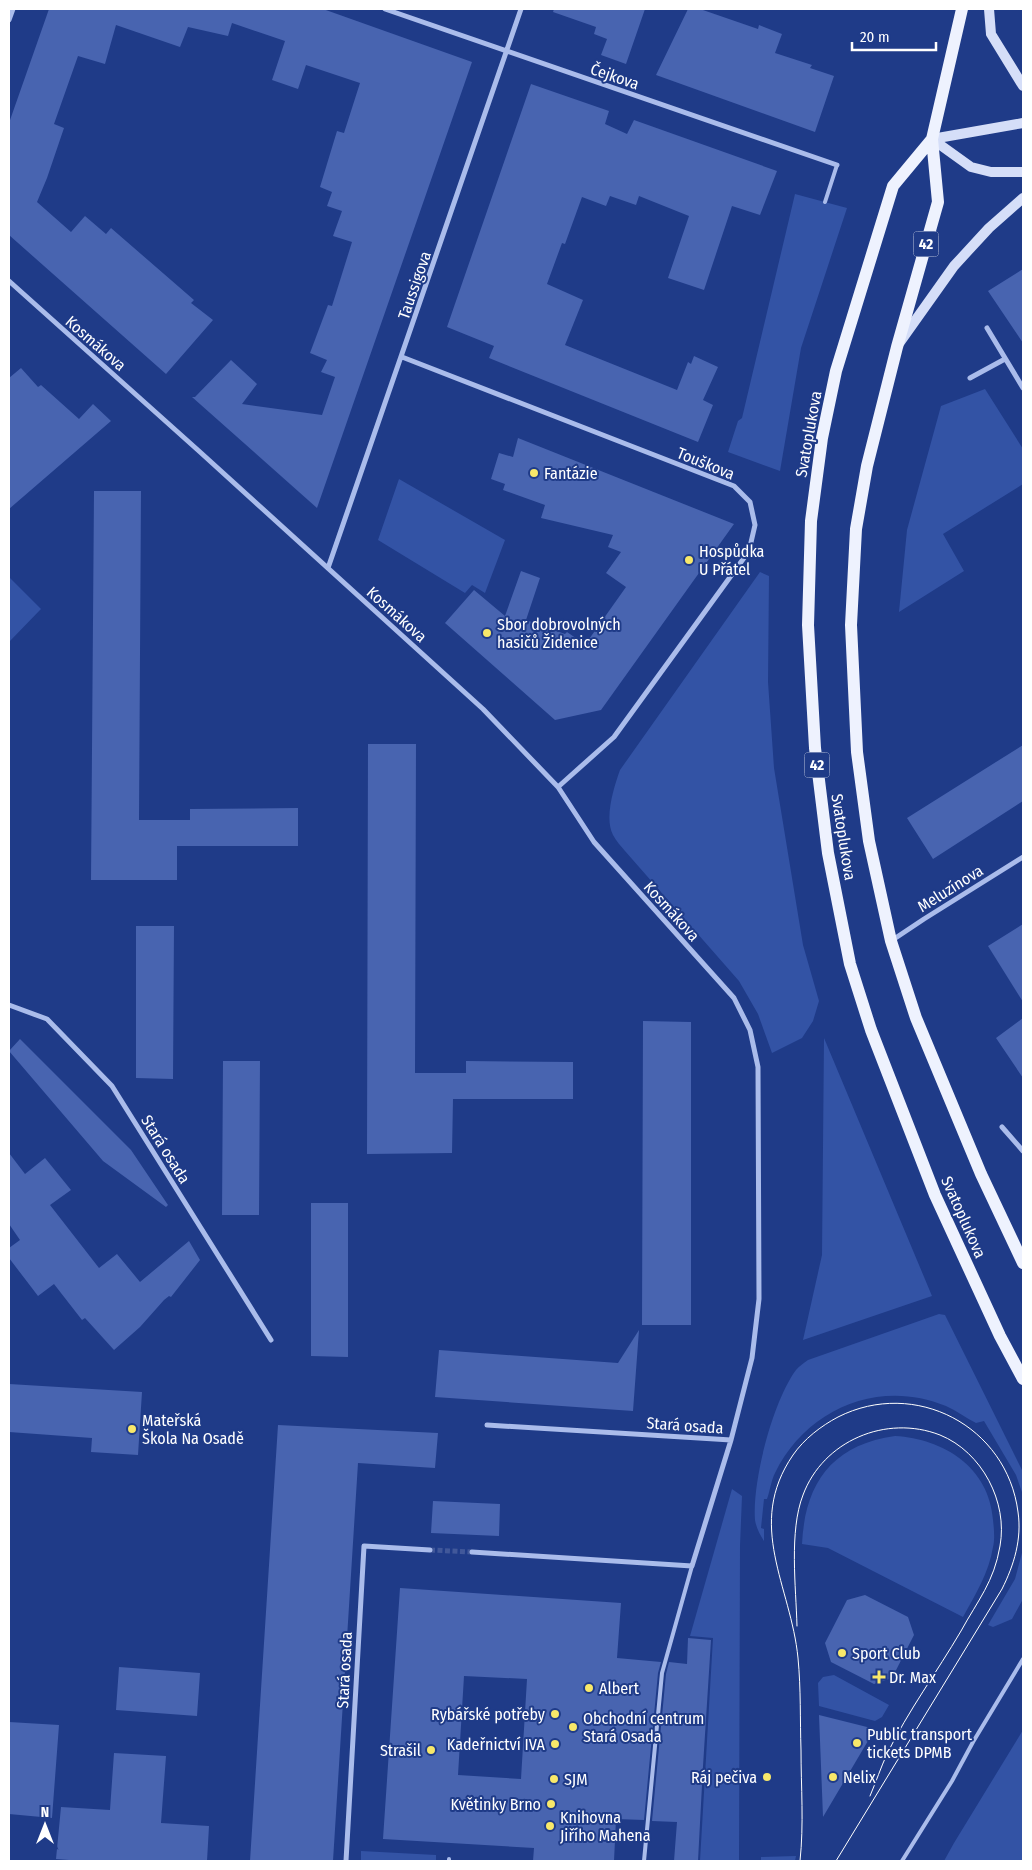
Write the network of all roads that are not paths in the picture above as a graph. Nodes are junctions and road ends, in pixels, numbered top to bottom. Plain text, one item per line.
1 (13, 9) edge
2 (385, 9) edge
3 (521, 9) edge
4 (962, 9) edge
5 (989, 9) edge
6 (9, 20) edge
7 (506, 52) junction
8 (1023, 86) edge
9 (1023, 123) edge
10 (932, 139) junction
11 (837, 165) joint
12 (1023, 172) edge
13 (1023, 198) edge
14 (825, 202) dead end
15 (9, 281) edge
16 (987, 328) dead end
17 (897, 346) junction
18 (402, 357) junction
19 (1005, 359) junction
20 (970, 378) dead end
21 (1023, 388) edge
22 (328, 568) junction
23 (558, 787) junction
24 (1023, 857) edge
25 (891, 941) junction
26 (9, 1006) edge
27 (1002, 1127) dead end
28 (1023, 1151) edge
29 (1023, 1263) edge
30 (760, 1299) joint
31 (271, 1340) dead end
32 (1023, 1379) edge
33 (487, 1425) dead end
34 (731, 1440) junction
35 (430, 1550) tunnel mouth
36 (472, 1552) tunnel mouth
37 (692, 1566) junction
38 (1023, 1659) edge
39 (346, 1861) edge
40 (644, 1861) edge
41 (902, 1861) edge

1 - 6 street
2 - 7 street, Čejkova
3 - 7 street, Taussigova
4 - 10 main road, Svatoplukova / 42
5 - 8 main road
7 - 11 street, Čejkova
7 - 18 street, Taussigova
9 - 10 main road
10 - 12 main road
10 - 17 main road, Svatoplukova / 42
10 - 32 main road, Svatoplukova / 42
11 - 14 lane
13 - 17 main road
15 - 22 street, Kosmákova
16 - 19 street
17 - 25 main road, Svatoplukova / 42
18 - 22 street, Taussigova
18 - 23 street, Touškova
19 - 20 street
19 - 21 street
22 - 23 street, Kosmákova
23 - 30 street, Kosmákova
24 - 25 street, Meluzínova
25 - 29 main road, Svatoplukova / 42
26 - 31 street, Stará osada
27 - 28 street
30 - 34 street, Stará osada
33 - 34 street, Stará osada
34 - 37 street, Stará osada
35 - 39 street, Stará osada
36 - 37 street
37 - 40 lane
38 - 41 lane

